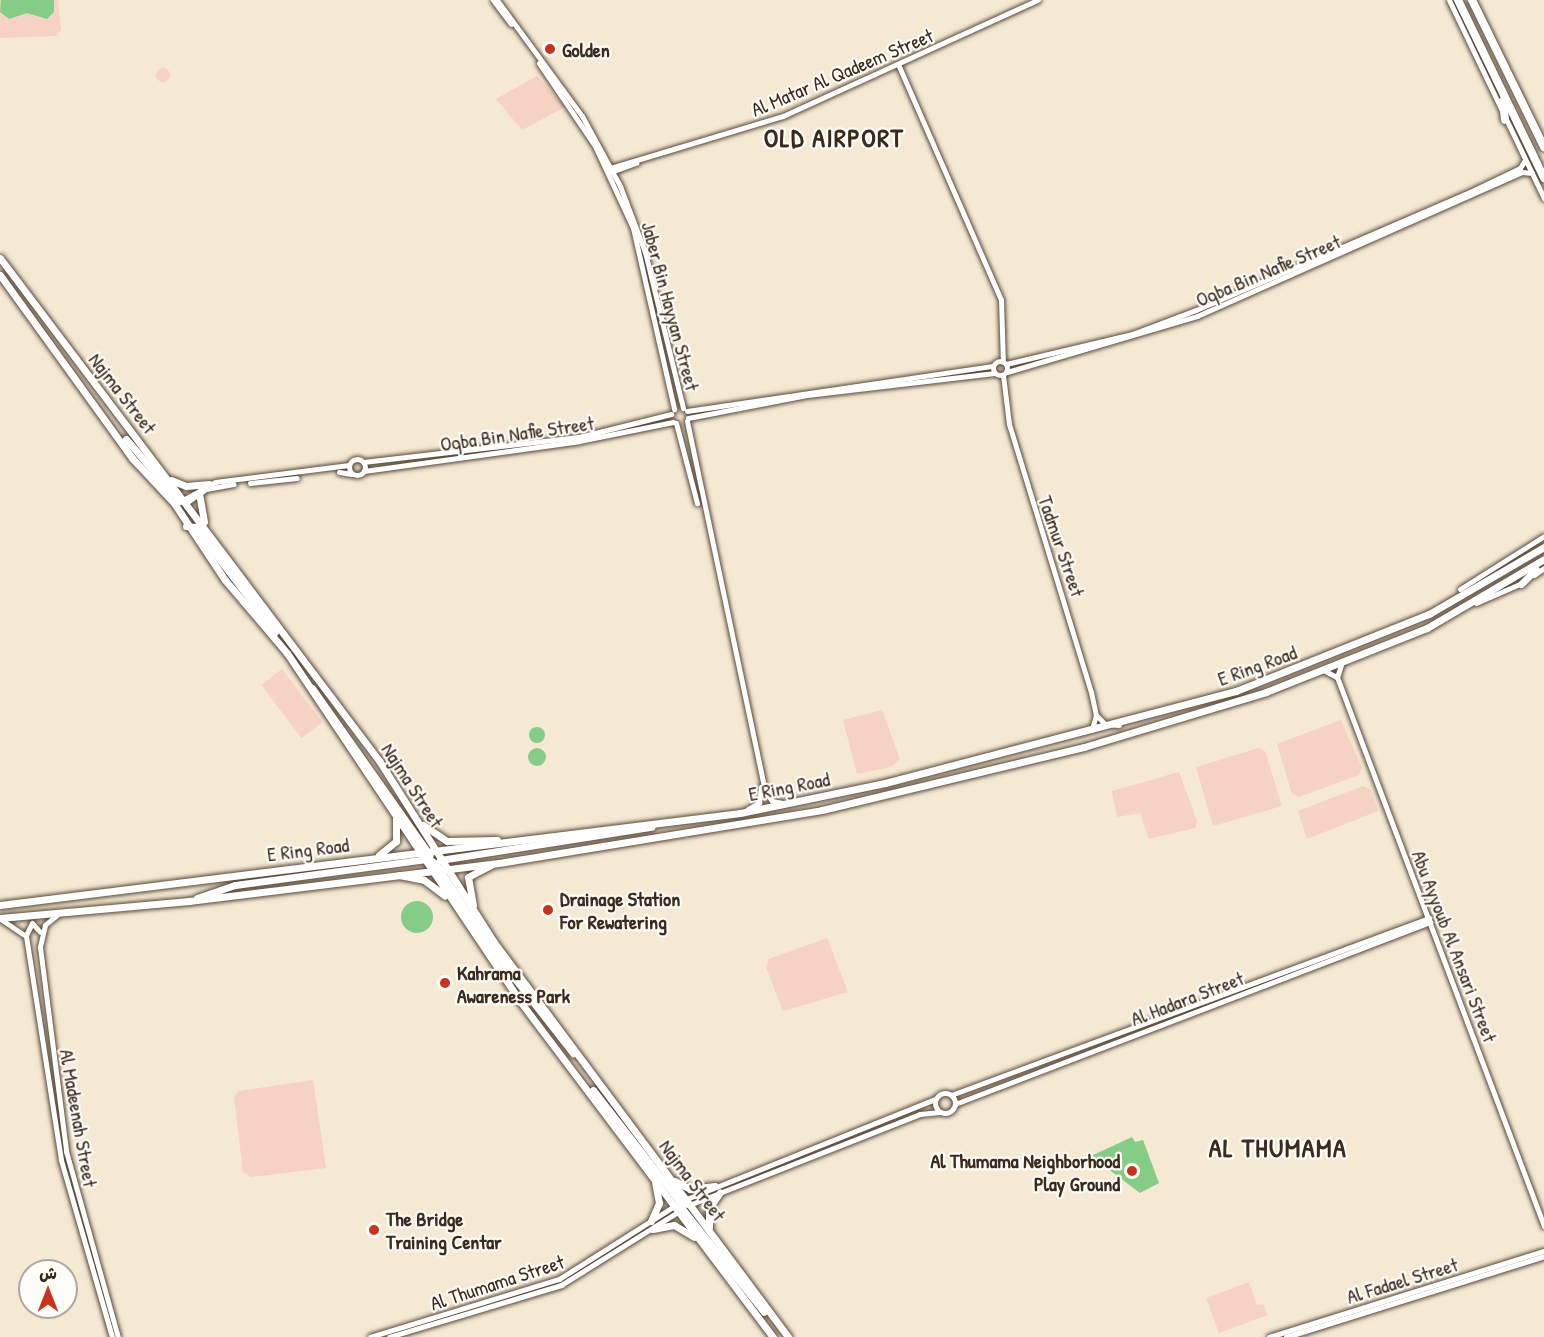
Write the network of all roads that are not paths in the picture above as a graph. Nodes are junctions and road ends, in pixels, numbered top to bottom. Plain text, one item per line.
1 (493, 0) edge
2 (497, 0) edge
3 (1038, 0) edge
4 (1449, 0) edge
5 (1458, 0) edge
6 (1472, 0) edge
7 (898, 64) junction
8 (1497, 79) junction
9 (561, 89) junction
10 (1505, 120) junction
11 (1544, 147) edge
12 (604, 154) junction
13 (1525, 160) junction
14 (625, 165) junction
15 (610, 170) junction
16 (1532, 173) junction
17 (1544, 178) edge
18 (620, 186) junction
19 (1544, 198) edge
20 (0, 258) edge
21 (0, 274) edge
22 (1000, 368) junction
23 (80, 385) junction
24 (685, 409) junction
25 (673, 411) junction
26 (687, 419) junction
27 (674, 423) junction
28 (140, 459) junction
29 (363, 462) junction
30 (349, 465) junction
31 (364, 471) junction
32 (352, 474) junction
33 (169, 480) junction
34 (209, 484) junction
35 (199, 493) junction
36 (181, 502) junction
37 (186, 526) junction
38 (208, 533) junction
39 (1544, 536) edge
40 (1544, 547) edge
41 (1544, 559) edge
42 (1544, 568) edge
43 (1521, 584) junction
44 (1460, 589) dead end
45 (1476, 603) junction
46 (292, 648) junction
47 (1341, 665) junction
48 (1325, 671) junction
49 (1337, 677) junction
50 (304, 678) junction
51 (1096, 715) junction
52 (1119, 725) junction
53 (1086, 734) junction
54 (794, 804) junction
55 (394, 813) junction
56 (740, 813) junction
57 (416, 819) junction
58 (668, 822) junction
59 (508, 841) junction
60 (375, 858) junction
61 (434, 860) junction
62 (505, 862) junction
63 (382, 874) junction
64 (189, 901) junction
65 (453, 903) junction
66 (0, 905) edge
67 (65, 910) junction
68 (475, 914) junction
69 (0, 919) edge
70 (1429, 920) junction
71 (27, 936) junction
72 (40, 936) junction
73 (588, 1068) junction
74 (576, 1072) junction
75 (951, 1095) junction
76 (935, 1099) junction
77 (955, 1104) junction
78 (940, 1112) junction
79 (651, 1173) junction
80 (670, 1177) junction
81 (718, 1189) junction
82 (682, 1205) junction
83 (651, 1221) junction
84 (1544, 1226) edge
85 (653, 1229) junction
86 (713, 1235) junction
87 (702, 1244) junction
88 (1544, 1251) edge
89 (1544, 1256) edge
90 (781, 1328) junction
91 (1282, 1336) edge
92 (112, 1337) edge
93 (118, 1337) edge
94 (370, 1337) edge
95 (389, 1337) edge
96 (774, 1337) edge
97 (788, 1337) edge
98 (1269, 1337) edge

1 - 9 street, Jaber Bin Hayyan Street
2 - 9 street, Jaber Bin Hayyan Street
3 - 7 street, Al Matar Al Qadeem Street
4 - 10 street
5 - 8 highway
6 - 11 highway
7 - 14 street, Al Matar Al Qadeem Street
7 - 22 street, Tadmur Street
8 - 10 highway
8 - 17 highway
9 - 12 street, Jaber Bin Hayyan Street
9 - 15 street, Jaber Bin Hayyan Street
10 - 13 street
12 - 14 street
12 - 15 street, Jaber Bin Hayyan Street
13 - 16 street
13 - 22 street, Oqba Bin Nafie Street
14 - 15 street, Al Matar Al Qadeem Street
14 - 18 street
15 - 18 street, Jaber Bin Hayyan Street
15 - 25 street, Jaber Bin Hayyan Street
16 - 19 street
16 - 22 street, Oqba Bin Nafie Street
18 - 24 street, Jaber Bin Hayyan Street
20 - 33 main road, Najma Street
21 - 23 main road, Najma Street
22 - 24 street, Oqba Bin Nafie Street
22 - 26 street, Oqba Bin Nafie Street
22 - 51 street, Tadmur Street
23 - 28 main road
23 - 36 main road, Najma Street
24 - 25 street, Oqba Bin Nafie Street
24 - 26 street, Jaber Bin Hayyan Street
25 - 27 street, Jaber Bin Hayyan Street
25 - 29 street, Oqba Bin Nafie Street
26 - 27 street, Oqba Bin Nafie Street
26 - 54 street, Jaber Bin Hayyan Street
27 - 31 street, Oqba Bin Nafie Street
27 - 56 street
28 - 33 main road
28 - 36 main road
29 - 30 street, Oqba Bin Nafie Street
29 - 31 street
30 - 32 street
30 - 34 street
31 - 32 street, Oqba Bin Nafie Street
32 - 35 street
33 - 34 main road
33 - 36 main road, Najma Street
34 - 36 street
35 - 36 street
35 - 38 main road
36 - 37 main road, Najma Street
36 - 38 main road, Najma Street
37 - 46 main road
37 - 50 main road, Najma Street
38 - 46 main road, Najma Street
39 - 44 street
40 - 52 main road, E Ring Road
41 - 43 main road
41 - 45 main road, E Ring Road
42 - 43 street, E Ring Road
43 - 45 street, E Ring Road
45 - 47 main road, E Ring Road
46 - 57 main road, Najma Street
47 - 48 main road, E Ring Road
47 - 49 street
48 - 49 street
48 - 62 main road, E Ring Road
49 - 70 street, Abu Ayyoub Al Ansari Street
50 - 55 main road, Najma Street
50 - 61 main road
51 - 52 street
51 - 53 street
52 - 53 main road, E Ring Road
53 - 54 main road, E Ring Road
54 - 56 main road, E Ring Road
55 - 60 main road
55 - 61 main road, Najma Street
56 - 58 main road, E Ring Road
57 - 59 main road
57 - 61 main road, Najma Street
58 - 59 main road, E Ring Road
58 - 61 main road
59 - 61 main road, E Ring Road
60 - 61 main road, E Ring Road
60 - 66 main road, E Ring Road
61 - 62 main road, E Ring Road
61 - 63 main road, E Ring Road
61 - 64 main road
61 - 65 main road, Najma Street
61 - 68 main road, Najma Street
61 - 73 main road
62 - 68 main road
63 - 64 main road, E Ring Road
63 - 65 main road
64 - 67 main road, E Ring Road
65 - 74 main road, Najma Street
67 - 69 main road, E Ring Road
67 - 72 street
68 - 73 main road, Najma Street
69 - 71 street
70 - 75 street, Al Hadara Street
70 - 77 street, Al Hadara Street
70 - 84 street, Abu Ayyoub Al Ansari Street
71 - 72 street
71 - 92 street, Al Madeenah Street
72 - 93 street, Al Madeenah Street
73 - 80 main road, Najma Street
74 - 79 main road, Najma Street
74 - 82 main road
75 - 76 street
75 - 77 street
76 - 78 street
76 - 81 street
77 - 78 street
78 - 81 street
79 - 82 main road, Najma Street
79 - 83 main road
80 - 81 main road
80 - 82 main road, Najma Street
81 - 82 street
81 - 86 main road
82 - 83 street, Al Thumama Street
82 - 85 street, Al Thumama Street
82 - 86 main road, Najma Street
82 - 87 main road, Najma Street
82 - 90 main road
83 - 94 street, Al Thumama Street
85 - 87 main road
85 - 95 street, Al Thumama Street
86 - 90 main road, Najma Street
87 - 96 main road, Najma Street
88 - 91 street, Al Fadael Street
89 - 91 street
90 - 97 main road, Najma Street
91 - 98 street, Al Fadael Street

